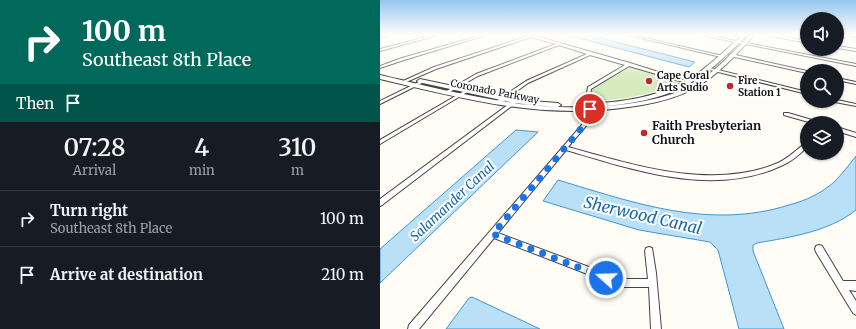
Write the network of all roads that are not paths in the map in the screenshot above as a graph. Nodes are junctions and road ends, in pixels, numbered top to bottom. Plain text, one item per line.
1 (433, 50) edge
2 (485, 50) edge
3 (542, 50) edge
4 (582, 50) edge
5 (696, 50) edge
6 (727, 50) edge
7 (730, 50) edge
8 (736, 50) edge
9 (781, 50) edge
10 (591, 53) junction
11 (731, 55) junction
12 (721, 56) junction
13 (628, 64) junction
14 (856, 65) edge
15 (380, 67) edge
16 (707, 68) junction
17 (715, 70) junction
18 (800, 70) edge
19 (380, 72) edge
20 (380, 77) edge
21 (411, 79) junction
22 (844, 80) edge
23 (424, 81) junction
24 (403, 82) junction
25 (688, 82) junction
26 (856, 83) edge
27 (416, 85) junction
28 (455, 88) junction
29 (467, 91) junction
30 (800, 91) edge
31 (447, 92) junction
32 (459, 95) junction
33 (504, 99) junction
34 (515, 101) junction
35 (380, 102) edge
36 (844, 102) edge
37 (497, 104) junction
38 (856, 105) edge
39 (509, 106) junction
40 (590, 108) junction
41 (786, 114) dead end
42 (800, 118) edge
43 (844, 131) edge
44 (856, 135) edge
45 (380, 142) edge
46 (565, 148) junction
47 (800, 150) edge
48 (380, 203) edge
49 (493, 234) junction
50 (819, 249) dead end
51 (649, 251) dead end
52 (653, 283) junction
53 (842, 285) junction
54 (856, 286) edge
55 (856, 310) edge
56 (413, 329) edge
57 (656, 329) edge

1 - 15 street
2 - 21 street
3 - 28 street
4 - 10 street
5 - 12 street
6 - 12 street, Coronado Parkway
7 - 11 street
8 - 11 street, Coronado Parkway
9 - 14 street
10 - 13 street
10 - 33 street
11 - 17 street, Coronado Parkway
11 - 18 street
12 - 16 street, Coronado Parkway
13 - 25 street
13 - 40 street
16 - 17 street
16 - 25 street, Coronado Parkway
17 - 30 street
17 - 40 street, Coronado Parkway
19 - 21 street, Coronado Parkway
20 - 24 street, Coronado Parkway
21 - 23 street, Coronado Parkway
21 - 24 street
22 - 26 street
23 - 27 street
23 - 28 street, Coronado Parkway
24 - 27 street, Coronado Parkway
25 - 40 street, Coronado Parkway
27 - 31 street, Coronado Parkway
27 - 35 street
28 - 29 street, Coronado Parkway
28 - 31 street
29 - 32 street
29 - 33 street, Coronado Parkway
31 - 32 street, Coronado Parkway
32 - 37 street, Coronado Parkway
32 - 45 street
33 - 34 street, Coronado Parkway
33 - 37 street
34 - 39 street
34 - 40 street, Coronado Parkway
36 - 38 street
37 - 39 street, Coronado Parkway
39 - 40 street, Coronado Parkway
39 - 48 street
40 - 46 street
41 - 42 street
43 - 44 street
46 - 47 street
46 - 49 street
49 - 52 street
49 - 56 street
50 - 53 street
51 - 52 street
52 - 57 street
53 - 54 street
53 - 55 street

